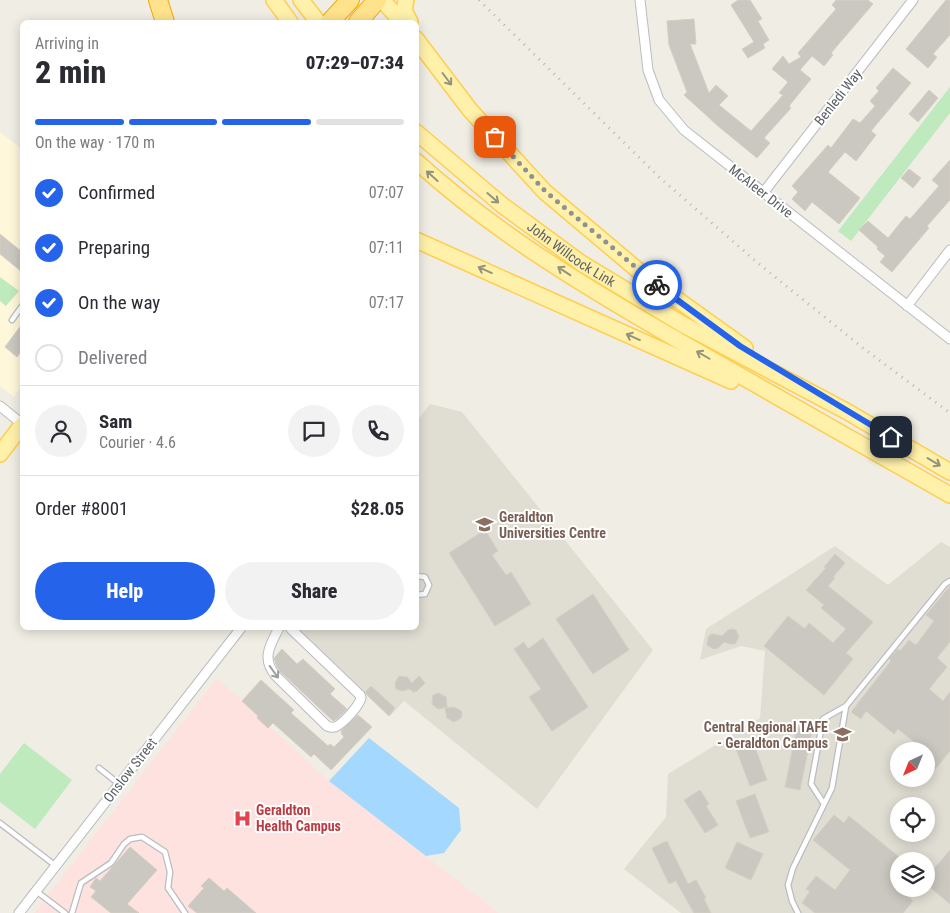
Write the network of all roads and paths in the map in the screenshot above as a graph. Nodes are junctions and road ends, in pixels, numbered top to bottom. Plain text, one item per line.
1 (158, 0) edge
2 (274, 0) edge
3 (301, 0) edge
4 (377, 0) edge
5 (382, 0) edge
6 (406, 0) edge
7 (640, 0) edge
8 (913, 0) edge
9 (347, 3) edge
10 (164, 20) edge
11 (289, 20) edge
12 (316, 20) edge
13 (332, 20) edge
14 (360, 20) edge
15 (400, 20) edge
16 (409, 20) edge
17 (419, 43) edge
18 (419, 135) edge
19 (419, 164) edge
20 (763, 193) junction
21 (419, 241) edge
22 (950, 250) edge
23 (907, 306) junction
24 (20, 309) edge
25 (12, 320) dead end
26 (950, 339) edge
27 (0, 406) edge
28 (846, 411) junction
29 (20, 422) edge
30 (20, 427) edge
31 (0, 454) edge
32 (882, 457) junction
33 (950, 472) edge
34 (950, 495) edge
35 (419, 576) edge
36 (950, 582) edge
37 (419, 595) edge
38 (239, 630) edge
39 (278, 630) edge
40 (292, 630) edge
41 (846, 706) junction
42 (99, 768) dead end
43 (119, 784) junction
44 (824, 804) junction
45 (0, 822) edge
46 (56, 866) junction
47 (36, 891) junction
48 (19, 913) edge
49 (64, 913) edge
50 (72, 913) edge
51 (185, 913) edge
52 (798, 913) edge

1 - 10 highway
2 - 11 main road
3 - 12 main road
4 - 14 highway
5 - 15 main road
6 - 16 main road
7 - 20 street, McAleer Drive
8 - 20 street, Benledi Way
9 - 13 highway
17 -> 28 main road
18 -> 28 main road, John Willcock Link
32 -> 19 main road, John Willcock Link
20 - 23 street, McAleer Drive
32 -> 21 main road
22 - 23 street
23 - 26 street, McAleer Drive
24 - 25 lane
27 - 29 street
28 -> 33 main road, John Willcock Link
30 - 31 main road
32 - 34 main road, John Willcock Link
35 - 37 lane
36 - 41 lane
38 - 43 street, Onslow Street
39 -> 40 street
41 - 44 lane
41 - 44 lane
42 - 43 lane
43 - 46 street, Onslow Street
44 - 52 lane
45 - 46 lane
46 - 47 street, Onslow Street
47 - 48 street, Onslow Street
47 - 49 lane
50 - 51 lane

